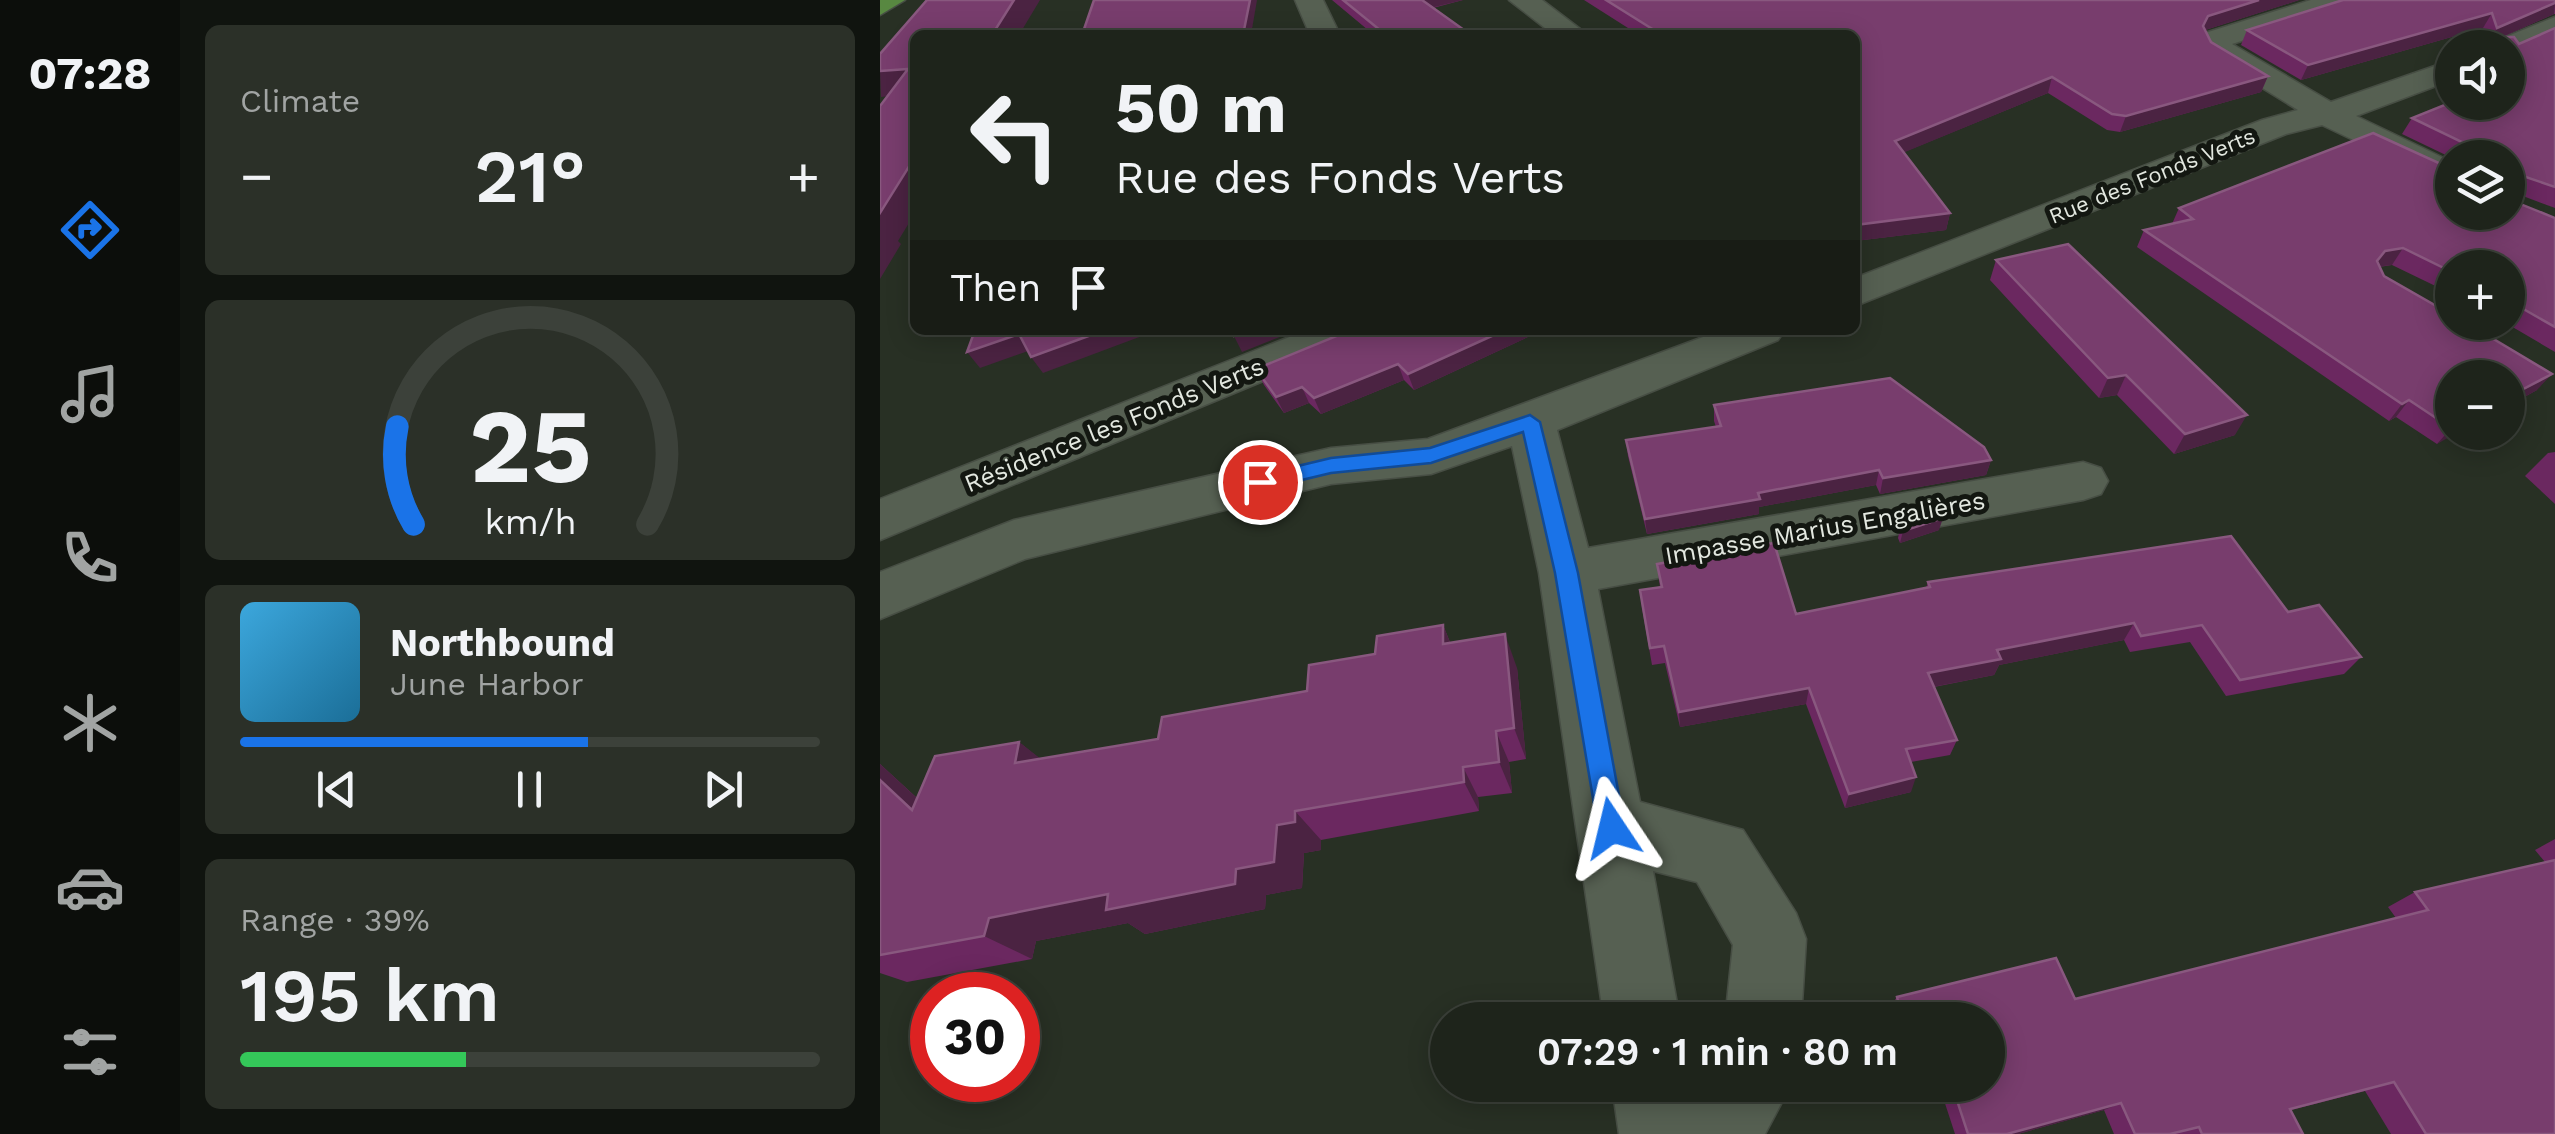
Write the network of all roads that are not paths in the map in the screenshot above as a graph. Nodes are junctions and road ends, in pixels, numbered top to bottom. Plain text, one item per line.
1 (891, 0) edge
2 (1309, 0) edge
3 (1523, 0) edge
4 (2340, 0) edge
5 (880, 6) edge
6 (2555, 26) edge
7 (1323, 30) edge
8 (1567, 30) edge
9 (2525, 39) edge
10 (2435, 76) edge
11 (2324, 112) junction
12 (2435, 168) edge
13 (1860, 292) edge
14 (1336, 335) edge
15 (1750, 335) edge
16 (1530, 422) junction
17 (2083, 481) dead end
18 (880, 520) edge
19 (1567, 573) junction
20 (880, 596) edge
21 (1612, 828) junction
22 (1639, 1002) edge
23 (1765, 1002) edge
24 (1655, 1102) edge
25 (1738, 1102) edge
26 (1660, 1134) edge
27 (1716, 1134) edge

1 - 5 main road
2 - 7 street
3 - 8 street
4 - 11 street
6 - 9 street
10 - 11 street, Rue des Fonds Verts
11 - 12 street
11 - 13 street, Rue des Fonds Verts
14 - 18 street, Résidence les Fonds Verts
15 - 16 street
16 - 19 street
16 - 20 street
17 - 19 street, Impasse Marius Engalières
19 - 21 street
21 - 22 street
21 - 23 street
24 - 26 street
25 - 27 street

